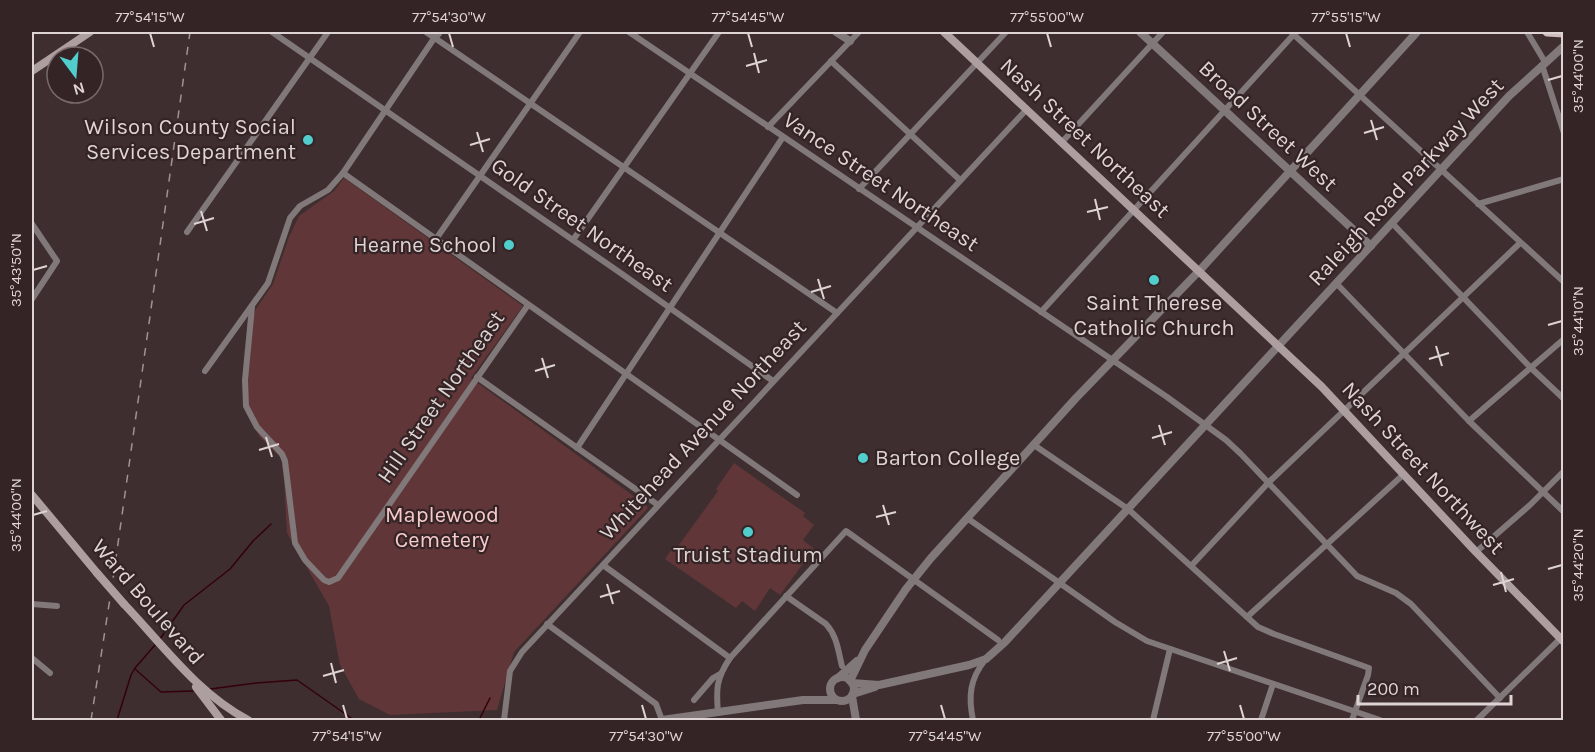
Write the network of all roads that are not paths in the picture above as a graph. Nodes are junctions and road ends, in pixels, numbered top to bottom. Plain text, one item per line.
1 (90, 32) edge
2 (272, 32) edge
3 (328, 32) edge
4 (426, 32) edge
5 (580, 32) edge
6 (629, 32) edge
7 (719, 32) edge
8 (836, 32) edge
9 (859, 32) edge
10 (945, 32) edge
11 (1006, 32) edge
12 (1140, 32) edge
13 (1163, 32) edge
14 (1293, 32) edge
15 (1417, 32) edge
16 (1527, 32) edge
17 (1546, 32) edge
18 (1563, 33) edge
19 (437, 34) edge
20 (850, 41) junction
21 (1153, 43) junction
22 (1563, 46) edge
23 (310, 57) junction
24 (831, 61) junction
25 (977, 62) junction
26 (1544, 64) junction
27 (32, 71) edge
28 (689, 74) junction
29 (1360, 95) junction
30 (530, 104) junction
31 (1027, 109) junction
32 (1225, 110) junction
33 (386, 111) junction
34 (768, 127) junction
35 (1563, 133) edge
36 (910, 135) junction
37 (783, 137) junction
38 (1063, 141) junction
39 (624, 167) junction
40 (1289, 171) junction
41 (1441, 171) junction
42 (343, 173) junction
43 (480, 175) junction
44 (1563, 179) edge
45 (960, 180) junction
46 (859, 189) junction
47 (1478, 204) junction
48 (1135, 209) junction
49 (1392, 223) junction
50 (32, 224) edge
51 (916, 228) junction
52 (187, 232) dead end
53 (719, 232) junction
54 (436, 239) junction
55 (573, 240) junction
56 (1520, 243) junction
57 (1371, 246) junction
58 (1200, 270) junction
59 (1562, 279) edge
60 (1336, 283) junction
61 (1464, 297) junction
62 (32, 299) edge
63 (528, 305) junction
64 (252, 307) junction
65 (669, 308) junction
66 (1041, 312) junction
67 (837, 313) junction
68 (1563, 339) edge
69 (1279, 345) junction
70 (1404, 353) junction
71 (1112, 361) junction
72 (1530, 367) junction
73 (205, 371) dead end
74 (625, 373) junction
75 (477, 377) junction
76 (773, 381) junction
77 (1563, 399) edge
78 (1344, 410) junction
79 (1469, 421) junction
80 (1206, 425) junction
81 (718, 440) junction
82 (1034, 446) junction
83 (577, 448) junction
84 (1563, 471) edge
85 (1404, 474) junction
86 (1269, 482) junction
87 (1544, 492) junction
88 (32, 495) edge
89 (797, 495) dead end
90 (658, 505) junction
91 (1128, 509) junction
92 (1563, 512) edge
93 (967, 518) junction
94 (1327, 544) junction
95 (1476, 552) junction
96 (603, 565) junction
97 (1192, 565) junction
98 (914, 579) junction
99 (1059, 584) junction
100 (786, 596) junction
101 (32, 604) edge
102 (57, 606) dead end
103 (1247, 616) junction
104 (547, 624) junction
105 (998, 639) dead end
106 (1562, 641) edge
107 (1170, 649) junction
108 (862, 655) junction
109 (32, 658) edge
110 (730, 658) junction
111 (986, 659) junction
112 (842, 666) dead end
113 (960, 667) junction
114 (50, 673) dead end
115 (720, 674) junction
116 (974, 674) junction
117 (189, 677) junction
118 (838, 678) junction
119 (851, 682) junction
120 (1273, 684) junction
121 (879, 685) junction
122 (830, 686) junction
123 (852, 695) junction
124 (1500, 698) junction
125 (694, 700) dead end
126 (803, 700) junction
127 (838, 700) junction
128 (1355, 712) junction
129 (718, 713) junction
130 (855, 718) edge
131 (221, 720) edge
132 (248, 720) edge
133 (504, 720) edge
134 (662, 720) edge
135 (973, 720) edge
136 (1153, 720) edge
137 (1261, 720) edge
138 (1352, 720) edge
139 (1380, 720) edge
140 (1477, 720) edge

1 - 27 main road
2 - 23 street, Gold Street Northeast
3 - 23 street
4 - 19 street
5 - 30 street
6 - 28 street, Vance Street Northeast
7 - 28 street
8 - 20 street
9 - 20 street
10 - 25 main road, Nash Street Northeast
11 - 25 street
12 - 21 street, Broad Street West
13 - 21 street
14 - 29 street
14 - 32 street
15 - 29 street
16 - 26 street
17 - 18 main road
19 - 30 street
19 - 33 street
20 - 24 street
21 - 32 street, Broad Street West
21 - 38 street
22 - 26 street, Raleigh Road Parkway West
23 - 33 street, Gold Street Northeast
23 - 52 street
24 - 34 street
24 - 36 street
25 - 31 main road, Nash Street Northeast
25 - 36 street
26 - 35 street
26 - 41 street, Raleigh Road Parkway West
28 - 34 street, Vance Street Northeast
28 - 39 street
29 - 40 street
29 - 41 street
30 - 39 street
30 - 43 street
31 - 38 main road, Nash Street Northeast
31 - 45 street, Whitehead Avenue Northeast
32 - 40 street, Broad Street West
32 - 48 street
33 - 42 street
33 - 43 street, Gold Street Northeast
34 - 37 street, Vance Street Northeast
36 - 45 street
36 - 46 street
37 - 46 street, Vance Street Northeast
37 - 53 street
38 - 48 main road, Nash Street Northeast
39 - 53 street
39 - 55 street
40 - 57 street, Broad Street West
40 - 58 street
41 - 47 street
41 - 49 street, Raleigh Road Parkway West
42 - 54 street
42 - 64 street
43 - 54 street
43 - 55 street, Gold Street Northeast
44 - 47 street
45 - 51 street, Whitehead Avenue Northeast
46 - 51 street, Vance Street Northeast
47 - 56 street
48 - 58 main road, Nash Street Northeast
48 - 66 street
49 - 57 street, Raleigh Road Parkway West
49 - 61 street
50 - 62 street
51 - 66 street, Vance Street Northeast
51 - 67 street, Whitehead Avenue Northeast
53 - 65 street
53 - 67 street
54 - 63 street
55 - 65 street, Gold Street Northeast
56 - 59 street
56 - 61 street
57 - 60 street, Raleigh Road Parkway West
58 - 69 main road, Nash Street Northeast
58 - 71 street
60 - 69 street, Raleigh Road Parkway West
60 - 70 street
61 - 70 street
61 - 72 street
63 - 74 street
63 - 75 street, Hill Street Northeast
64 - 73 street
64 - 75 street, Hill Street Northeast
65 - 74 street
65 - 76 street, Gold Street Northeast
66 - 71 street, Vance Street Northeast
67 - 76 street, Whitehead Avenue Northeast
68 - 72 street
69 - 78 main road, Nash Street Northwest
69 - 80 street, Raleigh Road Parkway West
70 - 78 street
70 - 79 street
71 - 80 street, Vance Street Northeast
71 - 82 street
72 - 77 street
72 - 79 street
74 - 81 street
74 - 83 street
75 - 83 street
76 - 81 street, Whitehead Avenue Northeast
78 - 85 main road, Nash Street Northwest
78 - 86 street
79 - 87 street
80 - 86 street, Vance Street Northeast
80 - 91 street, Raleigh Road Parkway West
81 - 89 street
81 - 90 street, Whitehead Avenue Northeast
82 - 91 street
82 - 93 street
83 - 90 street
84 - 87 street
85 - 94 street
85 - 95 main road, Nash Street Northwest
86 - 94 street, Vance Street Northeast
86 - 97 street
87 - 92 street
87 - 95 street
88 - 117 main road, Ward Boulevard, bridge
90 - 96 street, Whitehead Avenue Northeast
91 - 97 street
91 - 99 street, Raleigh Road Parkway West
93 - 98 street
93 - 99 street
94 - 103 street
94 - 124 street, Vance Street Northeast
95 - 106 main road, Nash Street Northwest
96 - 104 street, Whitehead Avenue Northeast
96 - 110 street
97 - 103 street
98 - 100 street
98 - 105 street
98 - 108 street
99 - 107 street
99 - 111 street, Raleigh Road Parkway West
100 - 110 street
100 - 112 street
101 - 102 street
103 - 128 street
104 - 133 street, Whitehead Avenue Northeast
104 - 134 street
106 - 124 street
107 - 120 street
107 - 136 street
108 - 118 street
108 - 119 street
109 - 114 street
110 - 115 street
111 - 113 street
111 - 116 street
113 - 116 street
113 - 121 street
115 - 125 street
115 - 129 street
116 - 135 street
117 - 131 main road
117 - 132 main road, Ward Boulevard
118 - 119 street
118 - 122 street
119 - 121 street
119 - 123 street
120 - 128 street
120 - 137 street
121 - 123 street
122 - 126 street
122 - 127 street
123 - 127 street
123 - 130 street
124 - 140 street
126 - 127 street
126 - 129 street
127 - 130 street
128 - 138 street
128 - 139 street
129 - 134 street

